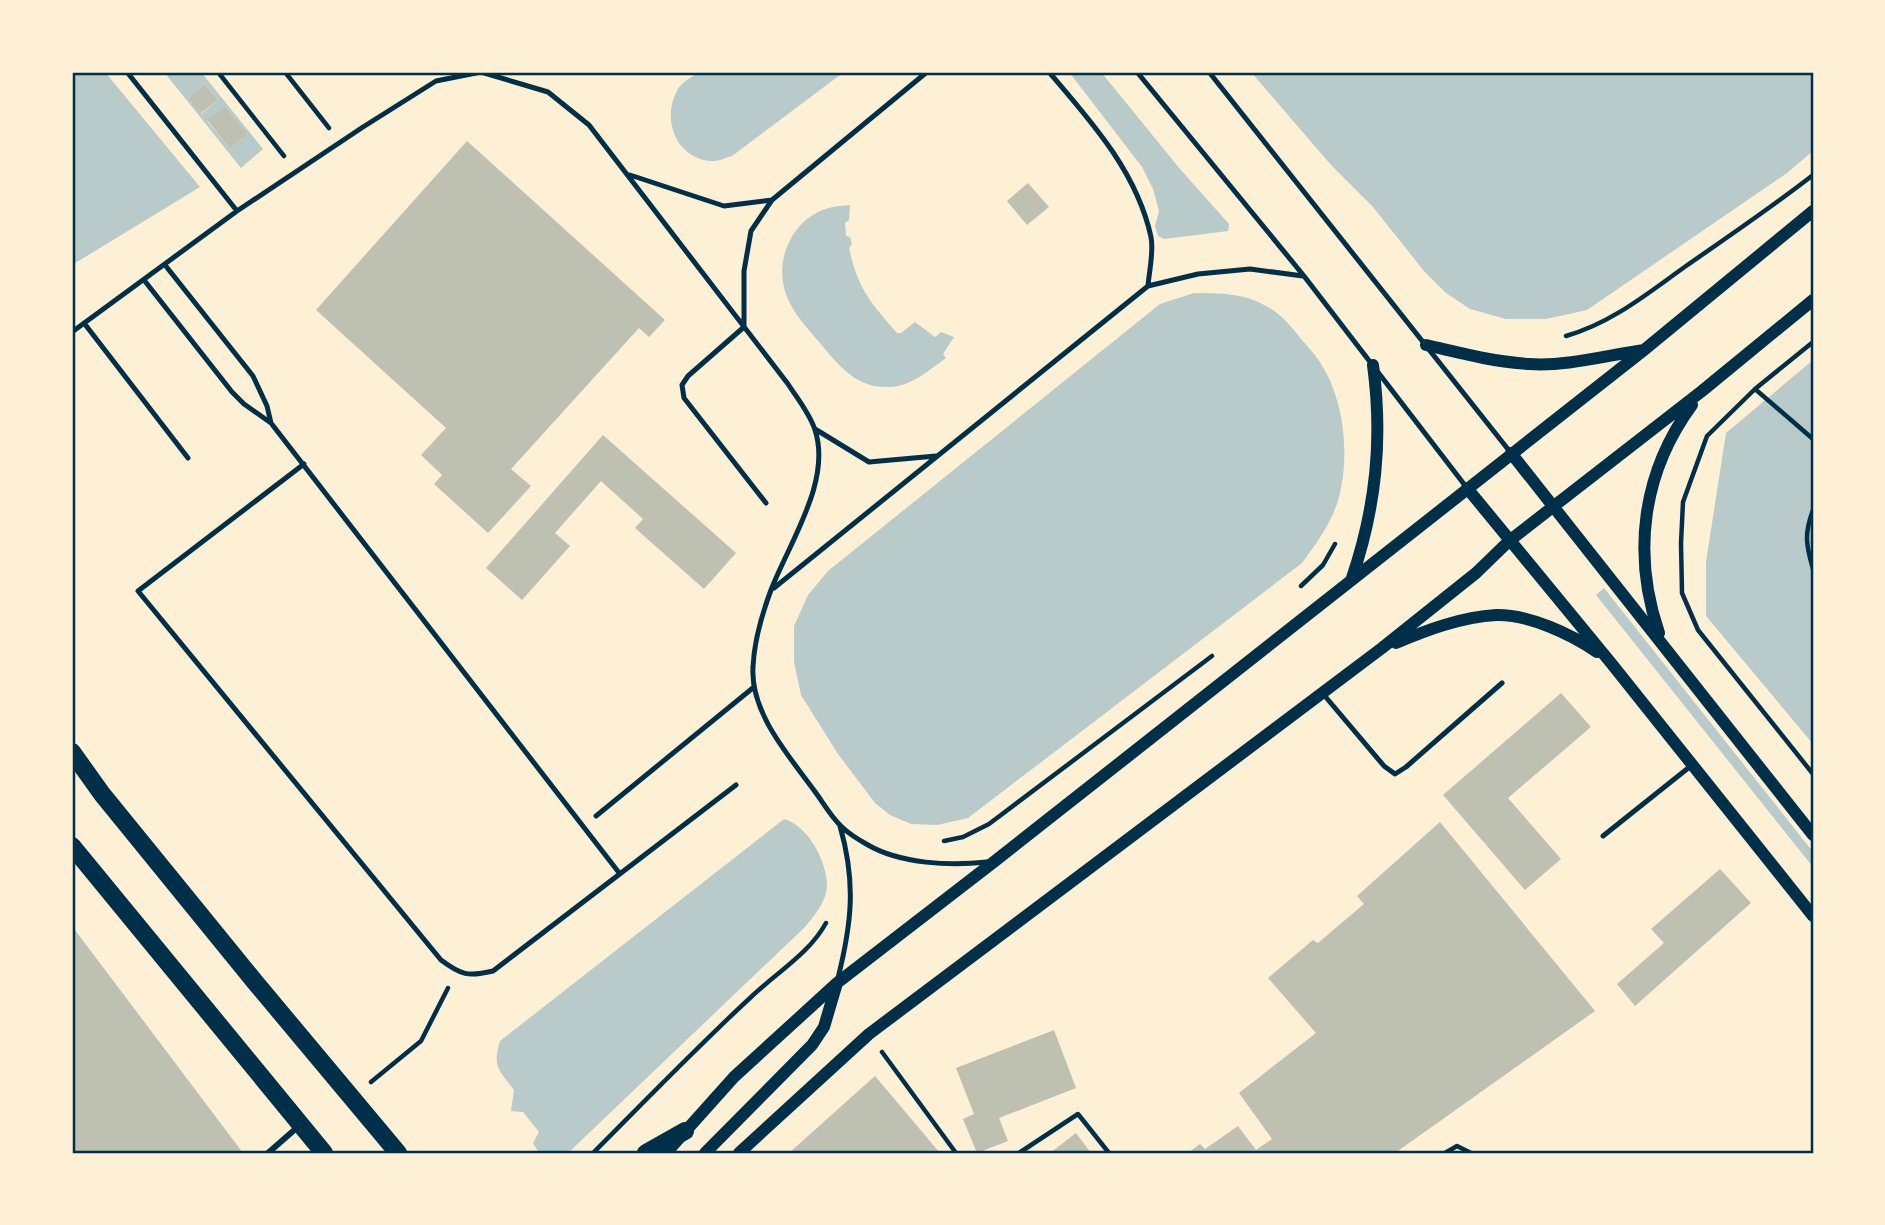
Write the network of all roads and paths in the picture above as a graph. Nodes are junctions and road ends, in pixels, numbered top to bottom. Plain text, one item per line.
1 (127, 72) edge
2 (218, 72) edge
3 (285, 72) edge
4 (481, 72) edge
5 (926, 72) edge
6 (1049, 72) edge
7 (1137, 72) edge
8 (1209, 72) edge
9 (340, 142) junction
10 (296, 172) junction
11 (628, 174) junction
12 (1813, 175) edge
13 (772, 200) junction
14 (237, 211) junction
15 (1813, 211) edge
16 (165, 265) junction
17 (1304, 276) junction
18 (144, 281) junction
19 (1148, 286) junction
20 (1813, 300) edge
21 (84, 323) junction
22 (744, 327) junction
23 (72, 332) edge
24 (1554, 338) dead end
25 (1813, 342) edge
26 (1426, 345) junction
27 (1644, 350) junction
28 (1373, 365) junction
29 (1755, 390) junction
30 (1702, 391) junction
31 (271, 423) junction
32 (815, 429) junction
33 (1813, 439) edge
34 (1511, 453) junction
35 (936, 456) junction
36 (187, 458) dead end
37 (304, 464) junction
38 (1467, 488) junction
39 (766, 503) dead end
40 (1554, 506) junction
41 (1813, 510) edge
42 (1341, 536) dead end
43 (1509, 541) junction
44 (1813, 569) edge
45 (1352, 579) junction
46 (771, 590) junction
47 (1292, 594) dead end
48 (1662, 643) junction
49 (1382, 648) junction
50 (1219, 651) dead end
51 (1611, 663) junction
52 (1502, 683) dead end
53 (754, 687) junction
54 (1321, 692) junction
55 (72, 752) edge
56 (1692, 765) junction
57 (1813, 774) edge
58 (736, 785) dead end
59 (596, 816) dead end
60 (840, 826) junction
61 (1813, 835) edge
62 (1603, 836) dead end
63 (938, 842) dead end
64 (72, 846) edge
65 (995, 861) junction
66 (620, 874) junction
67 (830, 916) dead end
68 (1813, 916) edge
69 (456, 972) junction
70 (837, 982) junction
71 (869, 1034) junction
72 (396, 1062) dead end
73 (301, 1124) junction
74 (685, 1131) junction
75 (320, 1149) edge
76 (268, 1153) edge
77 (398, 1153) edge
78 (593, 1153) edge
79 (646, 1153) edge
80 (666, 1153) edge
81 (705, 1153) edge
82 (739, 1153) edge
83 (956, 1153) edge
84 (1019, 1153) edge
85 (1109, 1153) edge
86 (1445, 1153) edge
87 (1471, 1153) edge

1 - 14 lane
2 - 10 path
3 - 9 path
4 - 9 lane
4 - 11 lane
5 - 13 lane
6 - 19 lane
7 - 17 lane
8 - 26 lane
9 - 10 lane
10 - 14 lane
11 - 13 lane
11 - 22 lane
12 - 24 path
13 - 22 lane
14 - 16 lane
15 - 27 street
16 - 18 lane
16 - 31 lane
17 - 19 lane
17 - 28 lane
18 - 21 lane
18 - 31 lane
19 - 35 lane
20 - 30 street
21 - 23 lane
21 - 36 lane
22 - 32 lane
22 - 39 lane
25 - 29 path
26 - 27 street
26 - 34 lane
27 - 34 street
28 - 38 lane
28 - 45 street
29 - 33 path
29 - 57 path
30 - 40 street
30 - 48 street
31 - 37 lane
32 - 35 lane
32 - 46 lane
34 - 38 street
34 - 40 street
35 - 46 lane
37 - 66 lane
37 - 69 lane
38 - 43 street
38 - 45 street
40 - 43 street
40 - 48 street
41 - 44 path
42 - 47 path
43 - 49 street
43 - 51 street
45 - 65 street
46 - 53 lane
48 - 61 street
49 - 51 street
49 - 54 street
50 - 63 path
51 - 56 street
52 - 54 lane
53 - 59 lane
53 - 60 lane
54 - 71 street
55 - 77 main road
56 - 62 lane
56 - 68 street
58 - 66 lane
60 - 65 lane
60 - 70 lane
64 - 73 main road
65 - 70 street
66 - 69 lane
67 - 78 path
69 - 72 path
70 - 74 street
70 - 81 street
71 - 82 street
71 - 83 path
73 - 75 main road
73 - 76 street
74 - 79 main road
74 - 80 street
84 - 85 path
86 - 87 path

